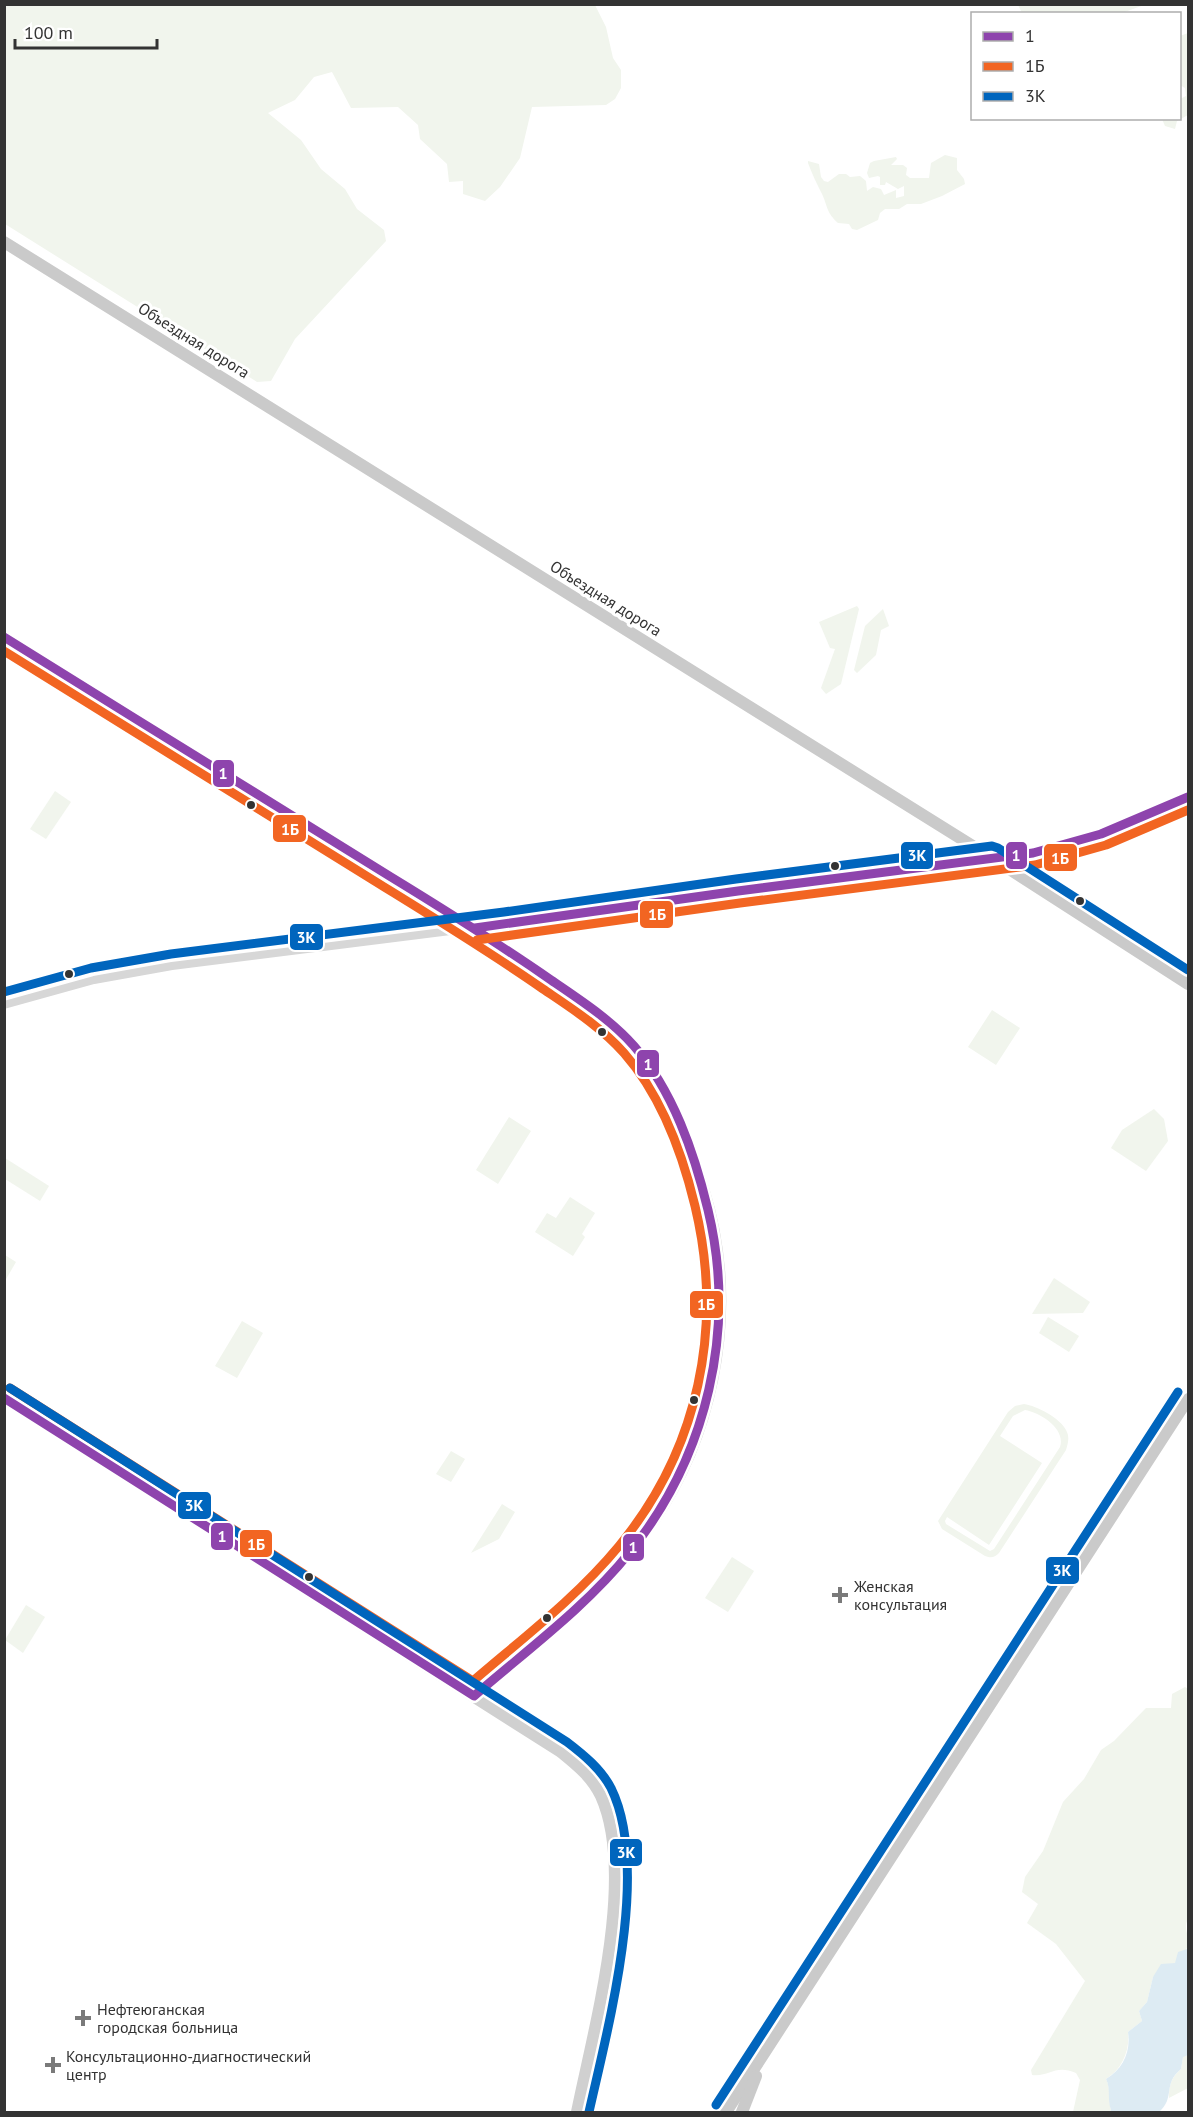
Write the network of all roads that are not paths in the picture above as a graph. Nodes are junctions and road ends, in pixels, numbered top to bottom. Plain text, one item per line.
1 (4, 242) edge
2 (4, 637) edge
3 (1188, 797) edge
4 (992, 858) junction
5 (475, 928) junction
6 (1188, 984) edge
7 (4, 1005) edge
8 (4, 1398) edge
9 (1188, 1399) edge
10 (474, 1696) junction
11 (766, 2050) junction
12 (577, 2112) edge
13 (726, 2112) edge
14 (742, 2112) edge

1 - 4 main road, Объездная дорога
2 - 5 main road
3 - 4 street
4 - 5 street
4 - 6 main road, Объездная дорога
5 - 7 street
5 - 10 main road
8 - 10 main road
9 - 11 main road
10 - 12 main road
11 - 13 main road
11 - 14 main road

